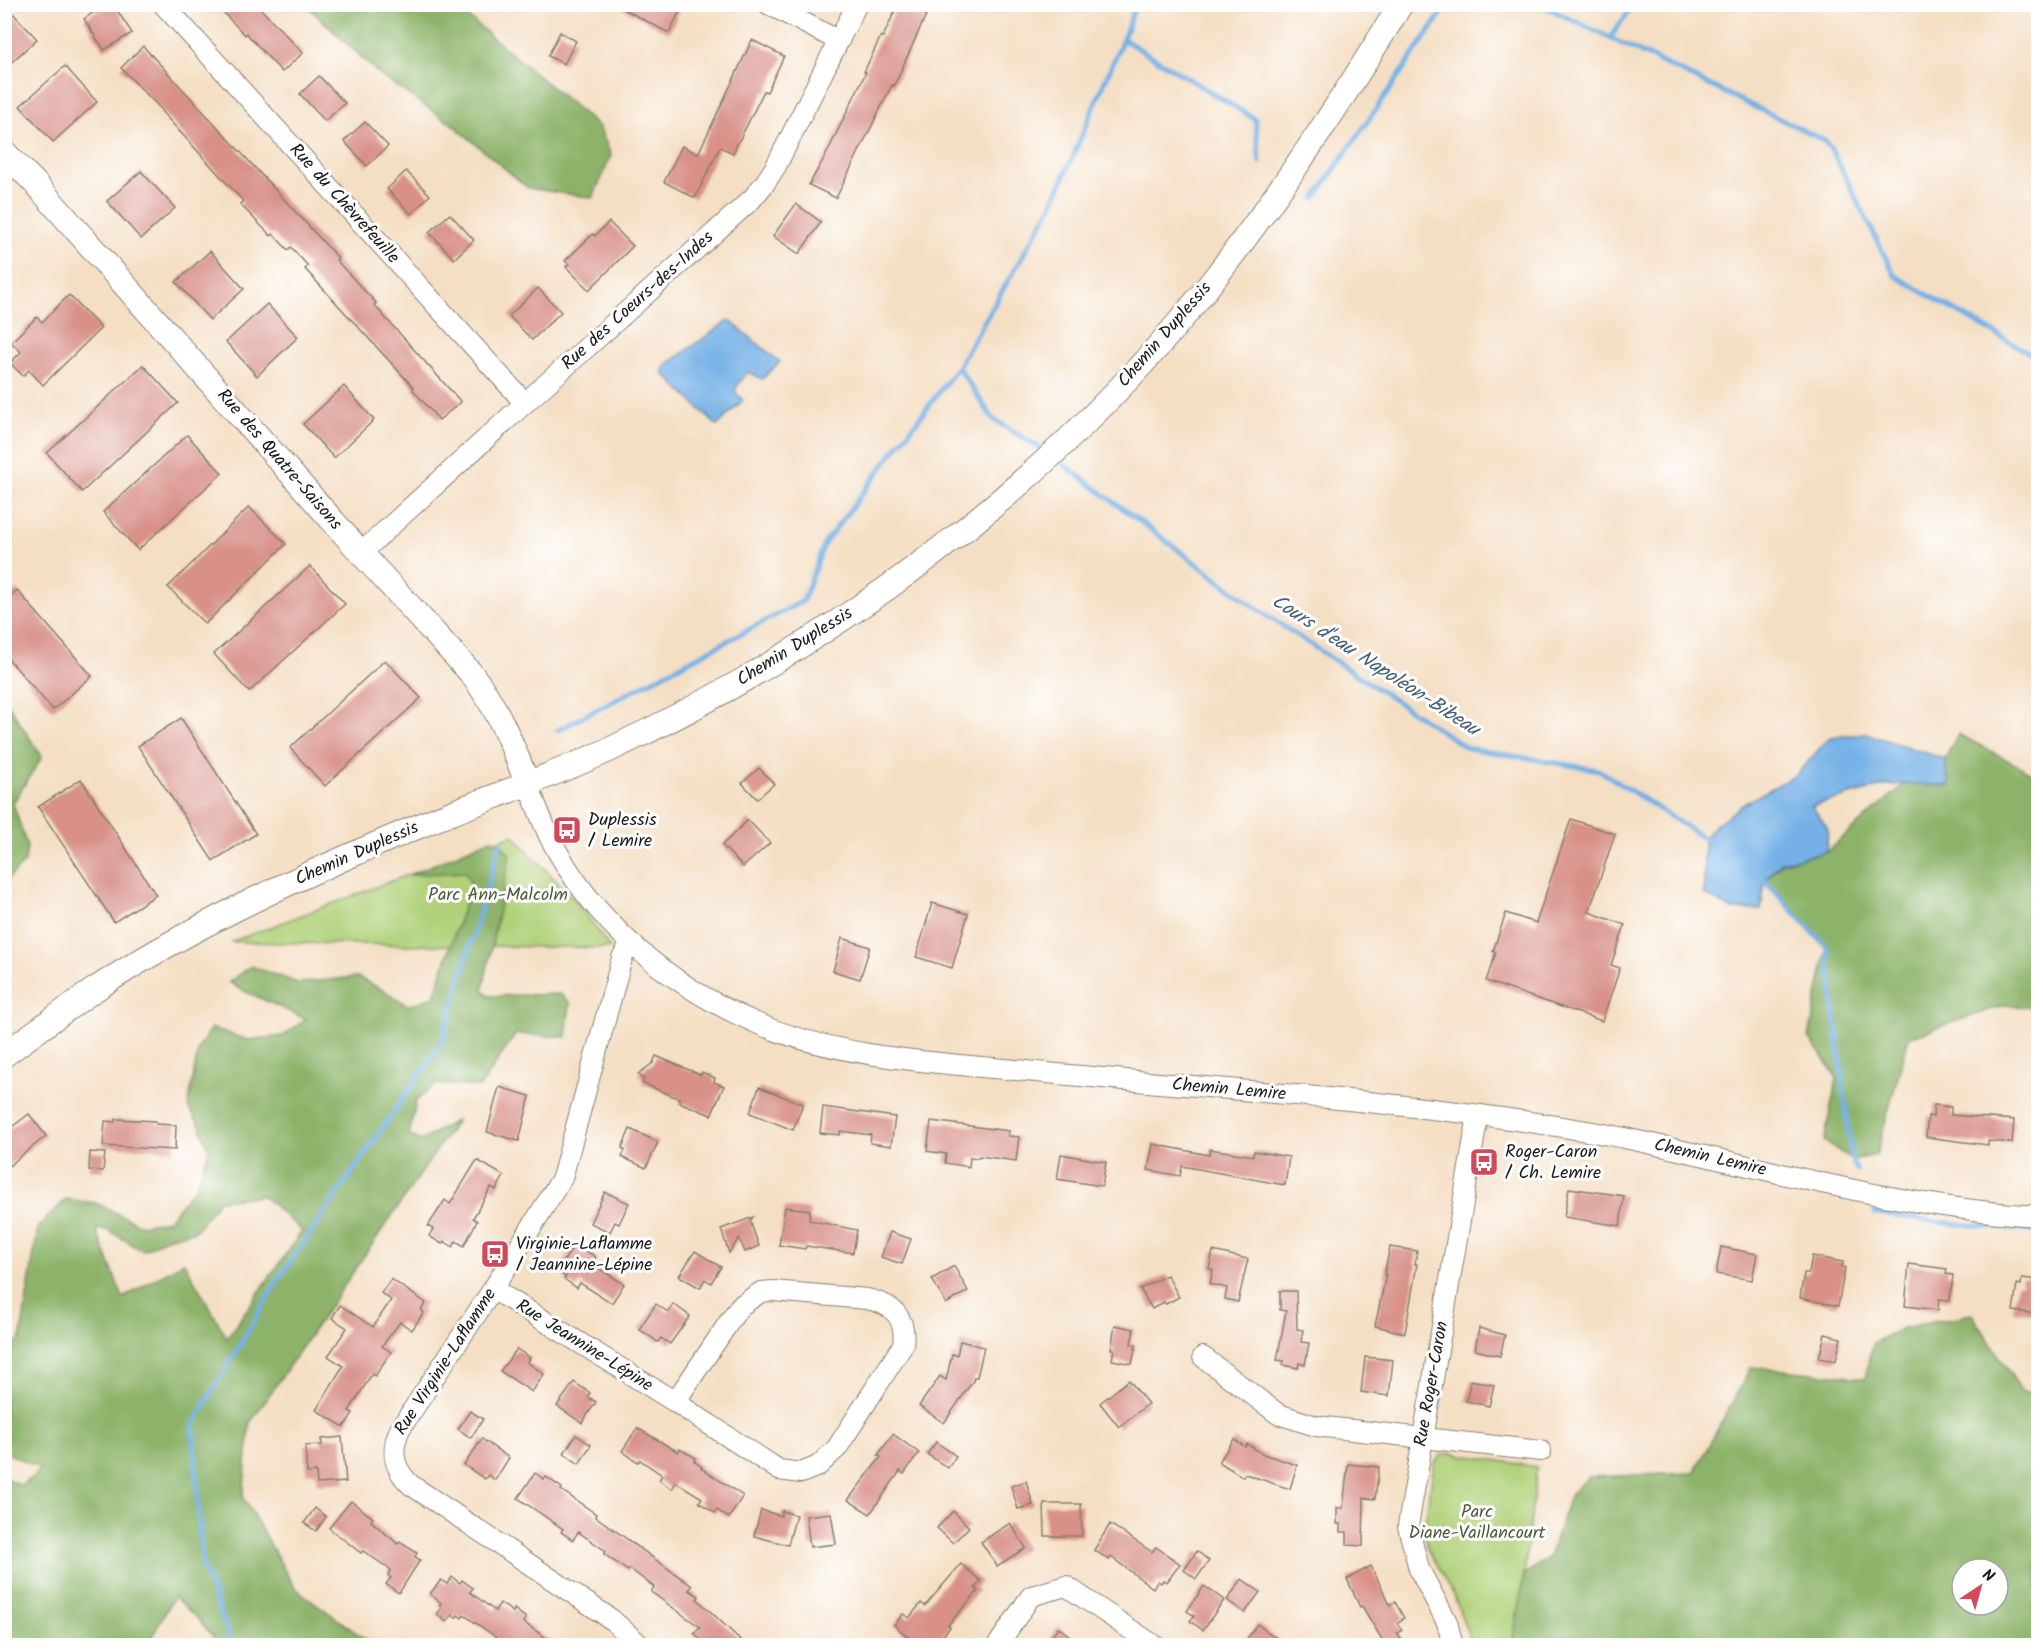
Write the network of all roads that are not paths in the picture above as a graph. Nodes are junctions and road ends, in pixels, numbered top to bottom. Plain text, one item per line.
1 (163, 4) edge
2 (768, 4) edge
3 (858, 4) edge
4 (1401, 4) edge
5 (839, 41) junction
6 (4, 152) edge
7 (525, 403) junction
8 (361, 554) junction
9 (528, 785) junction
10 (630, 945) junction
11 (4, 1055) edge
12 (1478, 1115) junction
13 (2038, 1216) edge
14 (493, 1289) junction
15 (1203, 1357) dead end
16 (675, 1402) junction
17 (1422, 1437) junction
18 (1541, 1452) dead end
19 (640, 1646) edge
20 (997, 1646) edge
21 (1155, 1646) edge
22 (1453, 1646) edge

1 - 7 street, Rue du Chèvrefeuille
2 - 5 street
3 - 5 street, Rue des Coeurs-des-Indes
4 - 9 street, Chemin Duplessis
5 - 7 street, Rue des Coeurs-des-Indes
6 - 8 street, Rue des Quatre-Saisons
7 - 8 street, Rue des Coeurs-des-Indes
8 - 9 street, Rue des Quatre-Saisons
9 - 10 street, Chemin Lemire
9 - 11 street, Chemin Duplessis
10 - 12 street, Chemin Lemire
10 - 14 street, Rue Virginie-Laflamme
12 - 13 street, Chemin Lemire
12 - 17 street, Rue Roger-Caron
14 - 16 street, Rue Jeannine-Lépine
14 - 19 street, Rue Virginie-Laflamme
15 - 17 street
16 - 16 street, Rue Jeannine-Lépine
17 - 18 street
17 - 22 street, Rue Roger-Caron
20 - 21 street

